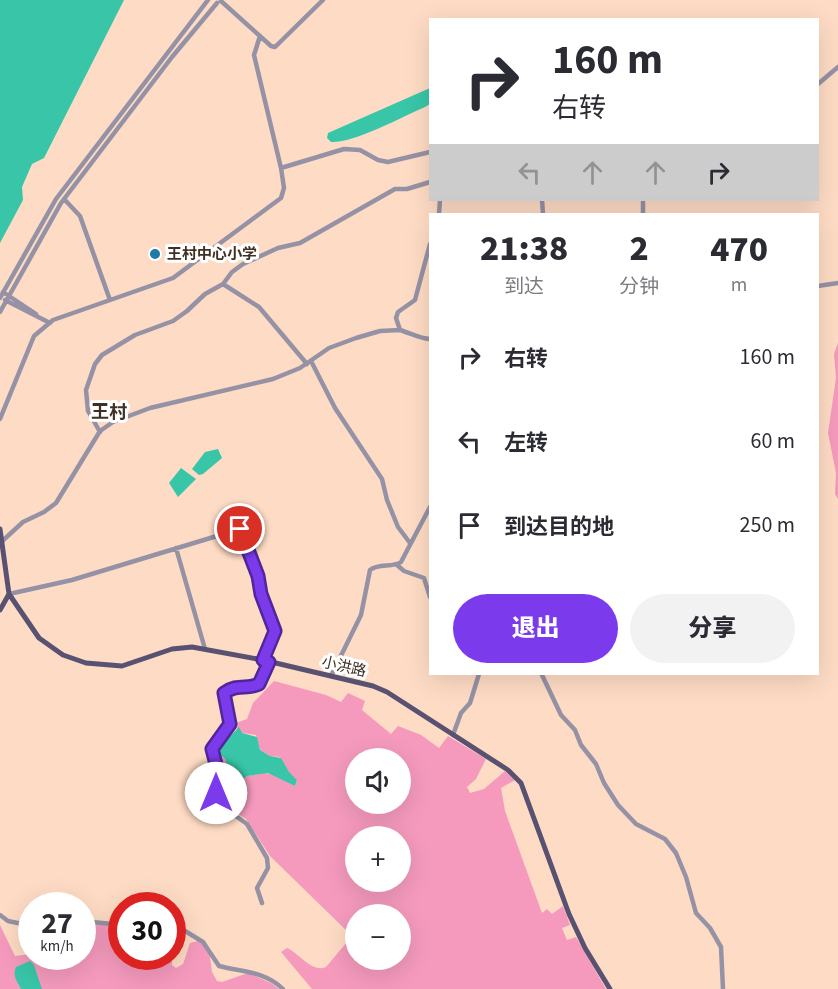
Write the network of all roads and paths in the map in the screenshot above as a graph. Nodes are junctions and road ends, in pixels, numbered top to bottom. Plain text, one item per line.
1 (322, 0) edge
2 (216, 1) edge
3 (260, 36) junction
4 (838, 67) edge
5 (819, 83) edge
6 (429, 152) edge
7 (281, 168) junction
8 (429, 182) edge
9 (64, 199) junction
10 (429, 248) edge
11 (838, 283) edge
12 (224, 284) junction
13 (819, 286) edge
14 (1, 296) edge
15 (9, 296) junction
16 (110, 300) junction
17 (0, 312) edge
18 (49, 323) junction
19 (400, 330) junction
20 (429, 339) edge
21 (309, 362) junction
22 (0, 419) edge
23 (100, 432) junction
24 (429, 509) edge
25 (0, 529) edge
26 (1, 542) edge
27 (410, 543) junction
28 (176, 548) junction
29 (397, 565) junction
30 (9, 594) junction
31 (429, 594) edge
32 (0, 610) edge
33 (206, 649) junction
34 (266, 661) junction
35 (479, 675) edge
36 (542, 675) edge
37 (331, 676) junction
38 (453, 735) junction
39 (262, 903) dead end
40 (0, 915) edge
41 (18, 923) edge
42 (186, 932) edge
43 (283, 989) edge
44 (610, 989) edge
45 (723, 989) edge

1 - 3 street
2 - 3 street
2 - 9 street
2 - 14 street
3 - 7 street
4 - 5 street
6 - 7 street
7 - 16 street
8 - 12 street
9 - 15 street
9 - 16 street
10 - 19 street
11 - 13 street
12 - 21 street
12 - 23 street
14 - 15 street
14 - 18 street
15 - 17 street
15 - 18 street
16 - 18 street
18 - 22 street
19 - 20 street
19 - 21 street
21 - 23 street
21 - 27 street
23 - 26 street
24 - 27 street
25 - 26 main road, 小洪路
26 - 30 main road, 小洪路
27 - 29 street
28 - 30 street
28 - 33 street
28 - 34 street
29 - 31 street
29 - 37 street
30 - 32 main road
30 - 33 main road, 小洪路
33 - 34 main road, 小洪路
34 - 37 main road, 小洪路
34 - 39 street
35 - 38 street
36 - 45 street
37 - 38 main road, 小洪路
38 - 44 main road, 小洪路
40 - 41 street
42 - 43 street

